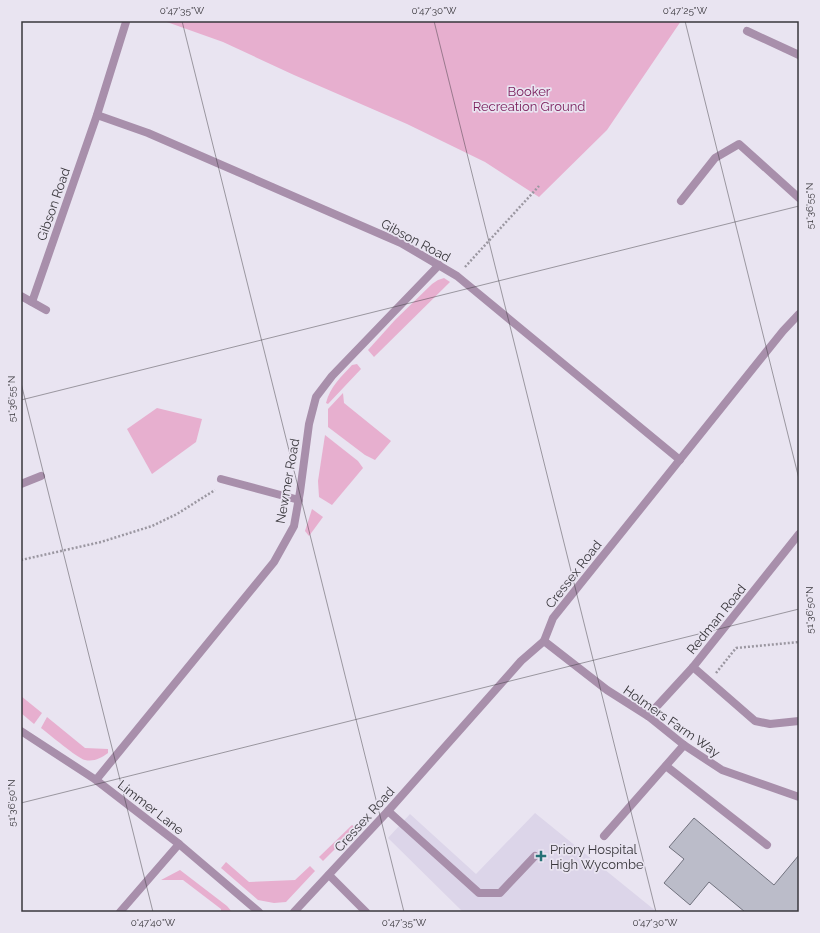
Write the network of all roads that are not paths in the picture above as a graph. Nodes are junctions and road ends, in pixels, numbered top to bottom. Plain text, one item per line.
1 (126, 22) edge
2 (747, 31) dead end
3 (799, 55) edge
4 (97, 115) junction
5 (799, 198) edge
6 (681, 201) dead end
7 (438, 265) junction
8 (21, 296) edge
9 (32, 302) junction
10 (46, 310) dead end
11 (799, 314) edge
12 (680, 460) junction
13 (42, 476) dead end
14 (221, 479) dead end
15 (21, 484) edge
16 (299, 500) junction
17 (797, 540) edge
18 (544, 641) junction
19 (693, 667) junction
20 (648, 716) junction
21 (799, 720) edge
22 (21, 731) edge
23 (684, 745) junction
24 (666, 766) junction
25 (96, 780) junction
26 (799, 797) edge
27 (388, 811) junction
28 (604, 836) dead end
29 (179, 844) junction
30 (767, 845) dead end
31 (535, 856) dead end
32 (328, 875) junction
33 (120, 912) edge
34 (259, 912) edge
35 (294, 912) edge
36 (366, 912) edge

1 - 4 street, Gibson Road
2 - 3 street
4 - 7 street, Gibson Road
4 - 9 street, Gibson Road
5 - 6 street
7 - 12 street, Gibson Road
7 - 16 street, Newmer Road
8 - 9 street
9 - 10 street
11 - 12 street, Cressex Road
12 - 18 street, Cressex Road
13 - 15 street
14 - 16 street
16 - 25 street, Newmer Road
17 - 19 street, Redman Road
18 - 20 street, Holmers Farm Way
18 - 27 street, Cressex Road
19 - 20 street, Redman Road
19 - 21 street
20 - 23 street, Holmers Farm Way
22 - 25 street, Limmer Lane
23 - 24 street
23 - 26 street, Holmers Farm Way
24 - 28 street
24 - 30 street
25 - 29 street, Limmer Lane
27 - 31 street
27 - 32 street, Cressex Road
29 - 33 street
29 - 34 street, Limmer Lane
32 - 35 street, Cressex Road
32 - 36 street

